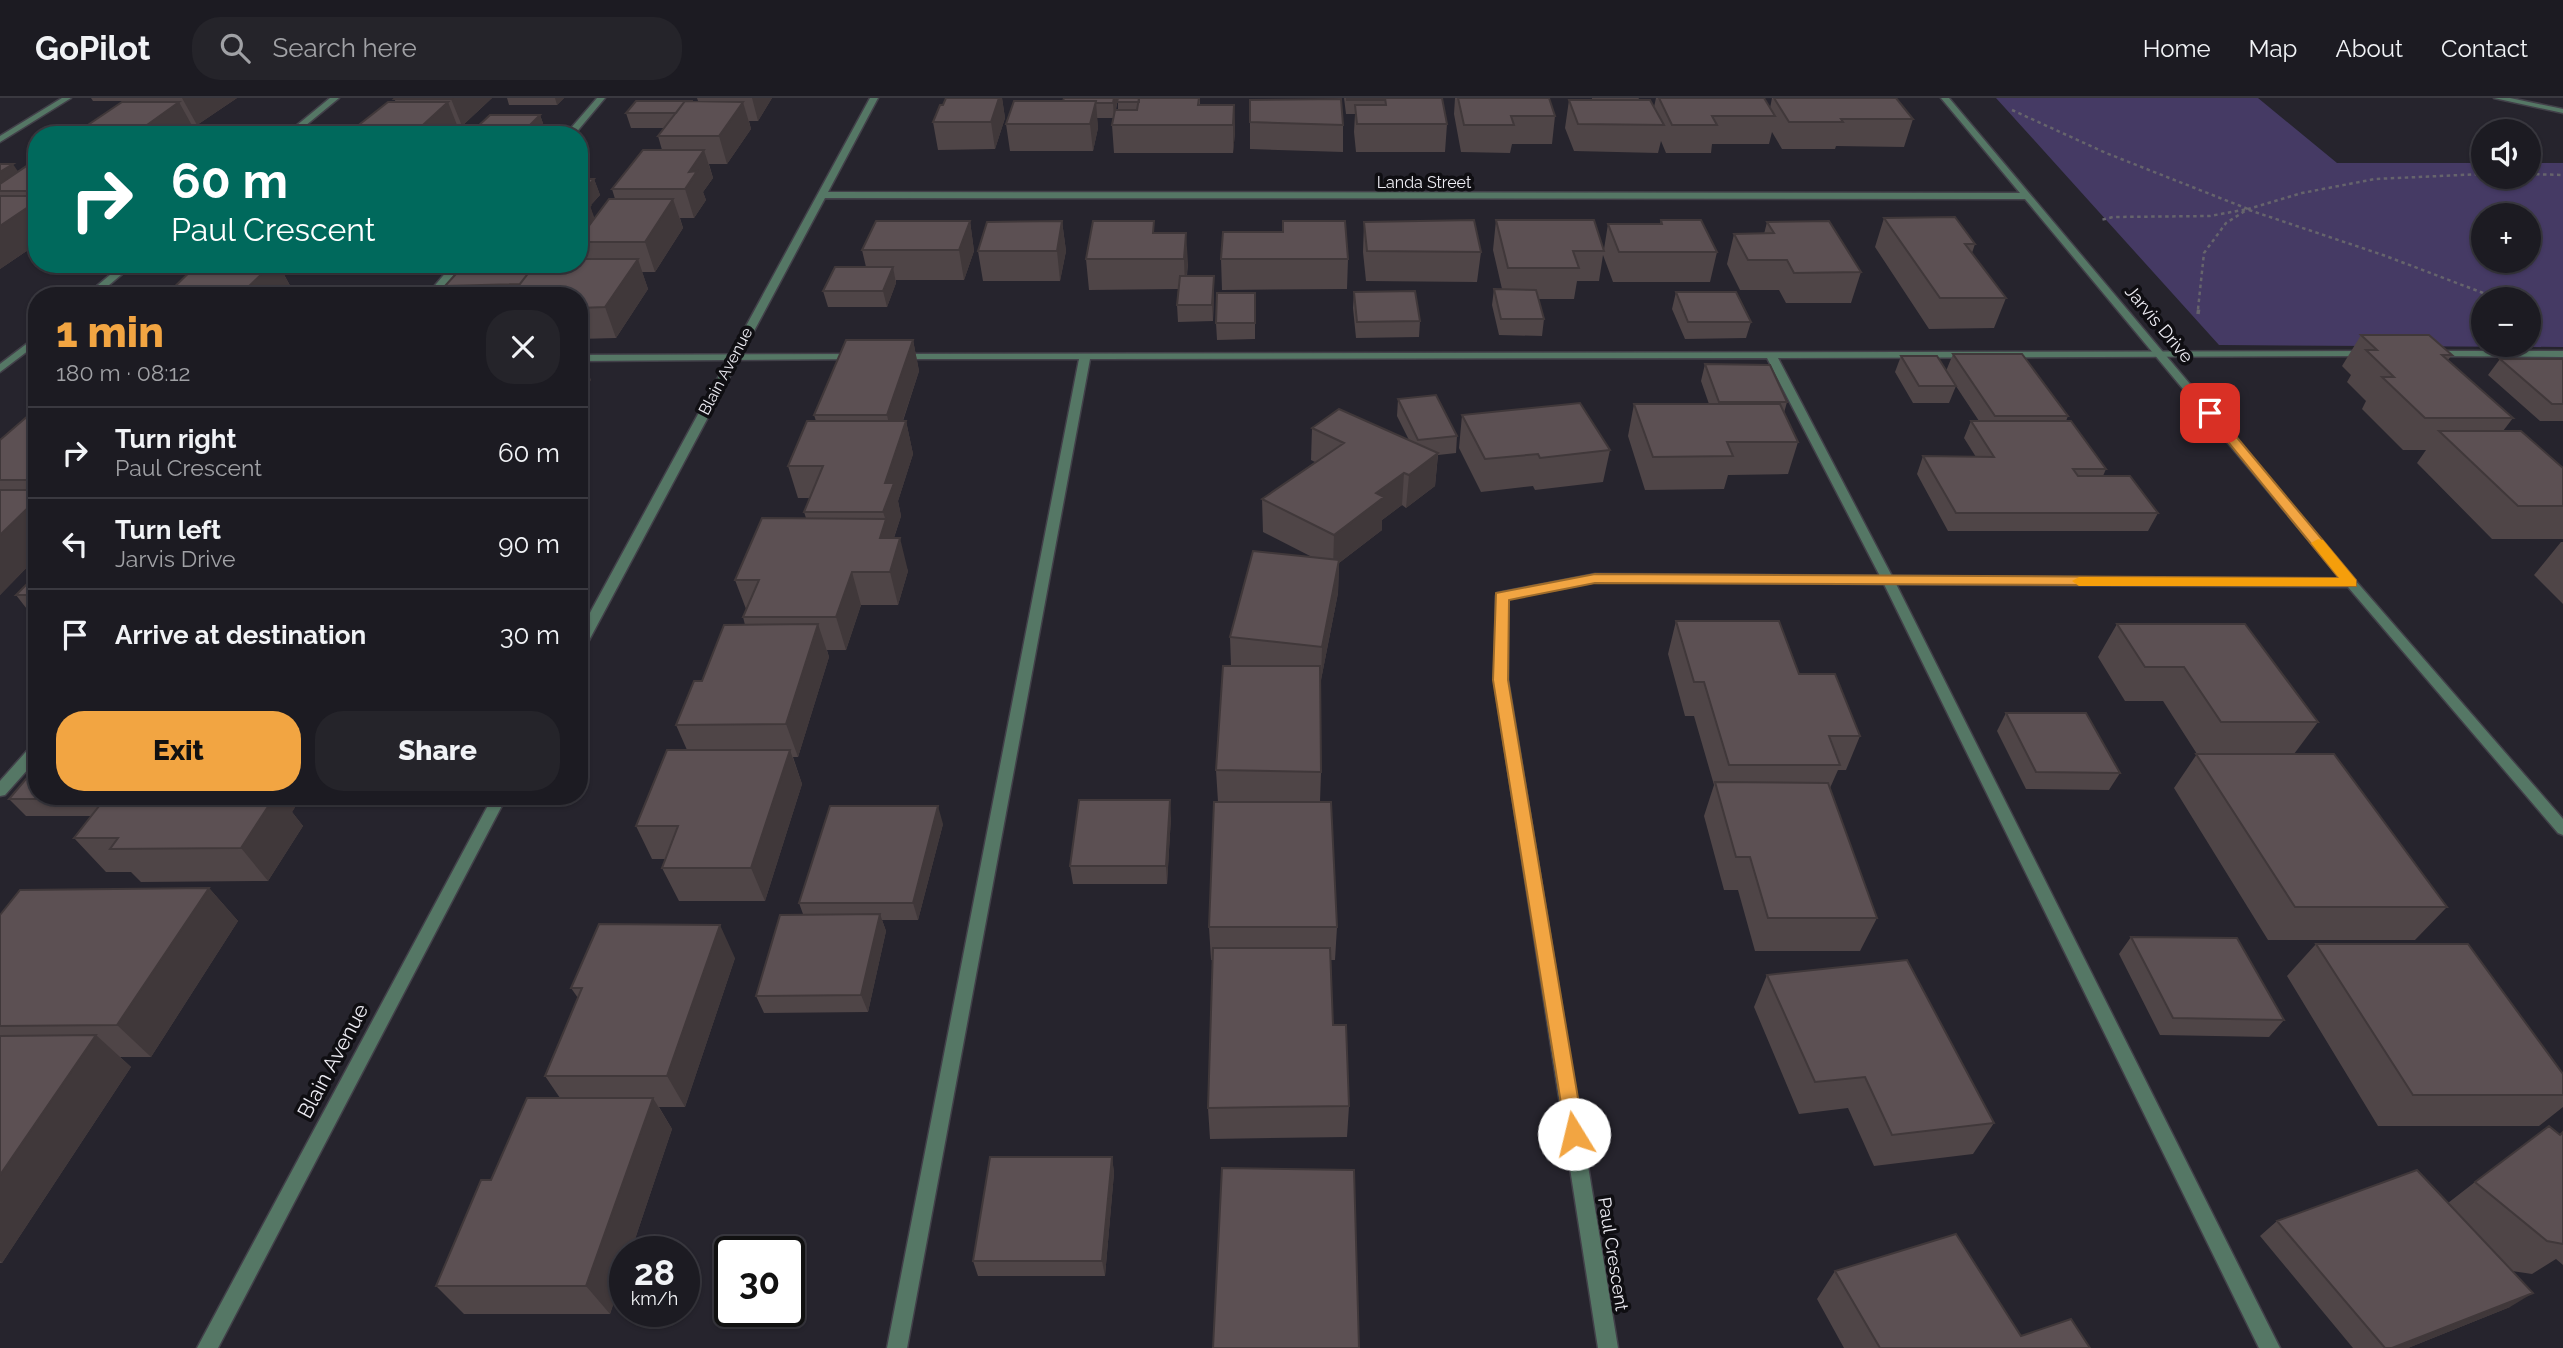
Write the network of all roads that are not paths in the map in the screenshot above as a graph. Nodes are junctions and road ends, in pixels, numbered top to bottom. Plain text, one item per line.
1 (67, 98) edge
2 (335, 98) edge
3 (601, 98) edge
4 (874, 98) edge
5 (1945, 98) edge
6 (2498, 98) edge
7 (2563, 111) edge
8 (300, 126) edge
9 (577, 126) edge
10 (0, 140) edge
11 (820, 195) junction
12 (2028, 196) junction
13 (118, 273) edge
14 (450, 273) edge
15 (101, 287) edge
16 (439, 287) edge
17 (28, 346) edge
18 (2161, 353) junction
19 (2385, 354) edge
20 (2426, 354) edge
21 (2563, 354) edge
22 (1771, 355) junction
23 (868, 356) edge
24 (881, 356) edge
25 (1085, 356) junction
26 (588, 358) edge
27 (732, 358) junction
28 (0, 369) edge
29 (1888, 580) junction
30 (2351, 583) junction
31 (588, 629) edge
32 (28, 759) edge
33 (0, 792) edge
34 (495, 805) edge
35 (2563, 829) edge
36 (207, 1348) edge
37 (897, 1348) edge
38 (1608, 1348) edge
39 (2270, 1348) edge

1 - 10 street
2 - 8 street
3 - 9 street
4 - 11 street, Blain Avenue
5 - 12 street, Jarvis Drive
6 - 7 street
11 - 12 street, Landa Street
11 - 27 street, Blain Avenue
12 - 18 street, Jarvis Drive
13 - 15 street
14 - 16 street
17 - 28 street
18 - 19 street
18 - 22 street
18 - 30 street, Jarvis Drive
20 - 21 street
22 - 25 street
22 - 29 street
23 - 27 street
24 - 25 street
25 - 37 street
26 - 27 street
27 - 31 street, Blain Avenue
29 - 30 street, Paul Crescent
29 - 38 street, Paul Crescent
29 - 39 street
30 - 35 street, Jarvis Drive
32 - 33 street
34 - 36 street, Blain Avenue

